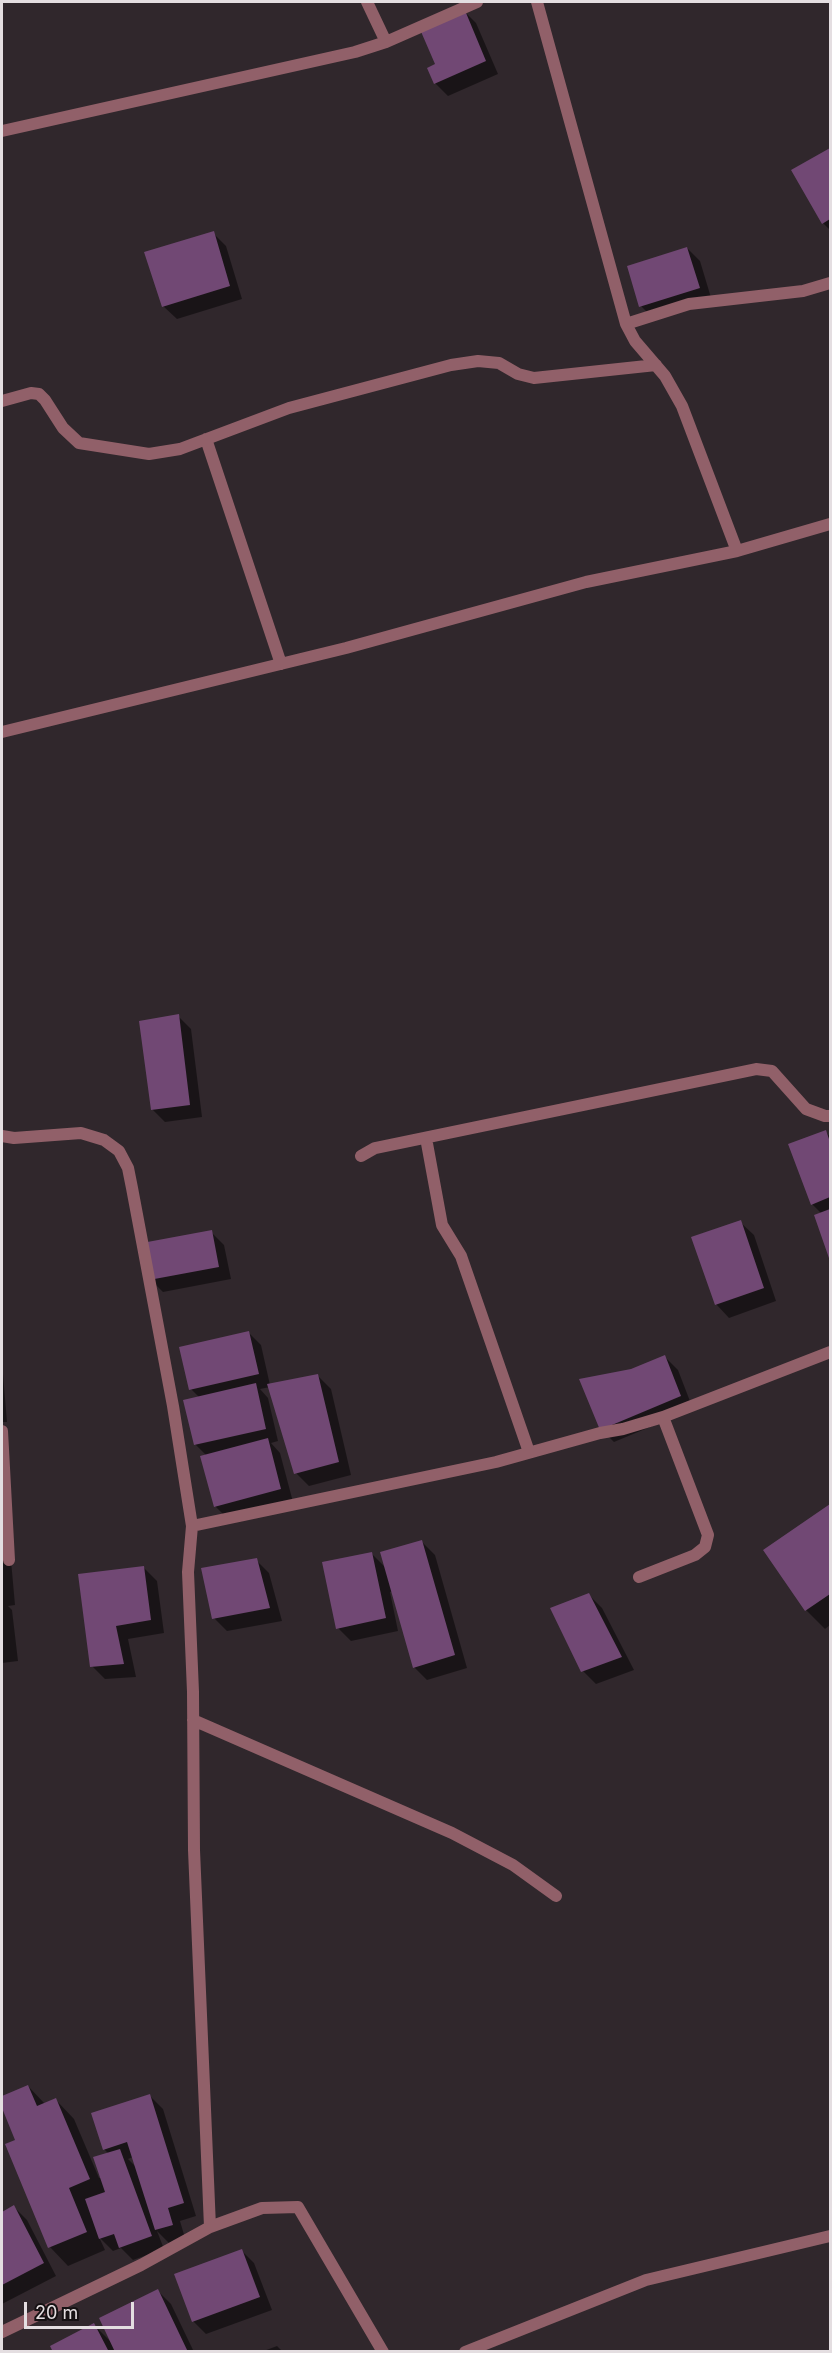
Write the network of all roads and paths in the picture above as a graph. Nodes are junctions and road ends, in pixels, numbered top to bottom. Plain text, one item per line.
1 (367, 2) edge
2 (477, 2) edge
3 (537, 2) edge
4 (386, 42) junction
5 (2, 131) edge
6 (831, 283) edge
7 (626, 324) junction
8 (656, 364) junction
9 (2, 401) edge
10 (206, 439) junction
11 (831, 524) edge
12 (737, 551) junction
13 (281, 664) junction
14 (2, 732) edge
15 (831, 1116) edge
16 (2, 1136) edge
17 (426, 1138) junction
18 (362, 1156) dead end
19 (831, 1352) edge
20 (663, 1417) junction
21 (2, 1431) edge
22 (529, 1452) junction
23 (192, 1526) junction
24 (9, 1560) dead end
25 (639, 1577) dead end
26 (193, 1720) junction
27 (556, 1896) dead end
28 (210, 2227) junction
29 (831, 2236) edge
30 (2, 2332) edge
31 (383, 2352) edge
32 (465, 2352) edge

1 - 4 street
2 - 4 street
3 - 7 street
4 - 5 street
6 - 7 street
7 - 8 street
8 - 10 street
8 - 12 street
9 - 10 street
10 - 13 street
11 - 12 street
12 - 13 street
13 - 14 street
15 - 17 street
16 - 23 street
17 - 18 street
17 - 22 street
19 - 20 street
20 - 22 street
20 - 25 street
21 - 24 street
22 - 23 street
23 - 26 street
26 - 27 street
26 - 28 street
28 - 30 street
28 - 31 street
29 - 32 street

